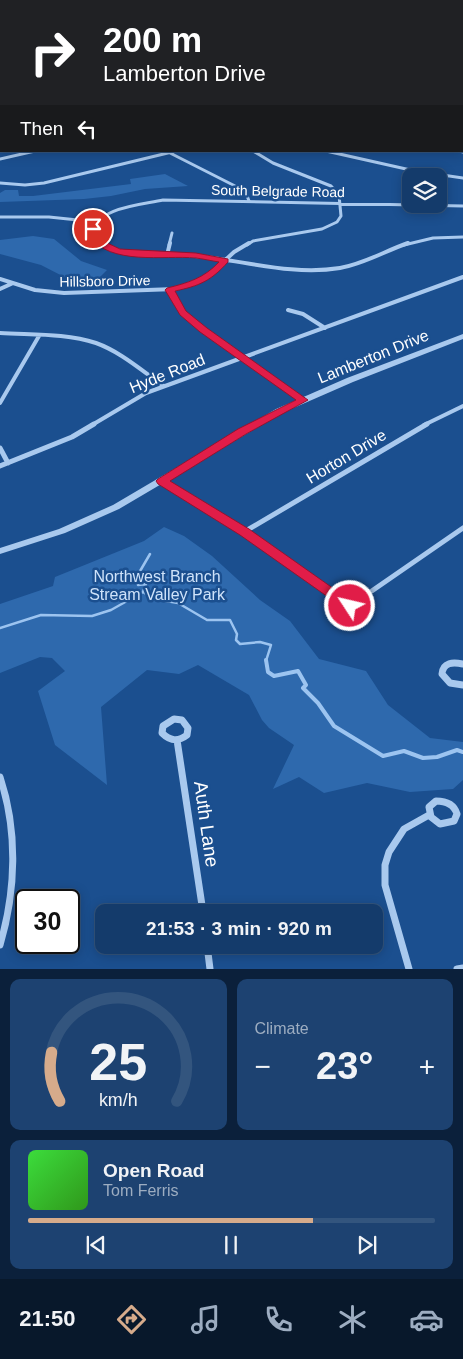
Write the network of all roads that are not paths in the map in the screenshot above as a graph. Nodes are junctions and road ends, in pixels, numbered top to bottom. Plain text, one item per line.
1 (31, 152) edge
2 (172, 152) edge
3 (255, 152) edge
4 (330, 152) edge
5 (169, 153) junction
6 (0, 159) edge
7 (402, 168) edge
8 (447, 176) edge
9 (463, 178) edge
10 (0, 183) edge
11 (249, 201) junction
12 (340, 204) junction
13 (463, 206) edge
14 (0, 217) edge
15 (97, 222) junction
16 (172, 233) dead end
17 (463, 237) edge
18 (167, 255) junction
19 (225, 260) junction
20 (463, 277) edge
21 (0, 279) edge
22 (11, 284) junction
23 (0, 289) edge
24 (170, 290) junction
25 (288, 310) dead end
26 (325, 328) junction
27 (0, 333) edge
28 (39, 336) junction
29 (463, 336) edge
30 (244, 356) junction
31 (164, 386) junction
32 (303, 400) junction
33 (0, 403) edge
34 (463, 406) edge
35 (0, 448) edge
36 (8, 464) junction
37 (0, 466) edge
38 (162, 481) junction
39 (463, 528) edge
40 (244, 532) junction
41 (0, 551) edge
42 (463, 664) edge
43 (463, 685) edge
44 (177, 740) dead end
45 (0, 777) edge
46 (430, 815) dead end
47 (201, 904) edge
48 (0, 945) edge
49 (208, 954) edge
50 (463, 968) edge
51 (210, 969) edge
52 (409, 969) edge
53 (457, 969) edge

1 - 6 street
2 - 5 street
3 - 12 street
4 - 7 street
5 - 10 street
5 - 11 street
8 - 9 street
11 - 12 street, South Belgrade Road
11 - 15 street, South Belgrade Road
12 - 13 street, South Belgrade Road
12 - 19 street, Hillsboro Drive
14 - 15 street
15 - 18 street
16 - 18 street
17 - 19 street
18 - 19 street
19 - 24 street, Hillsboro Drive
20 - 26 street, Hyde Road
21 - 22 street, Hillsboro Drive
22 - 23 street
22 - 24 street, Hillsboro Drive
24 - 30 street
25 - 26 street
26 - 30 street, Hyde Road
27 - 28 street
28 - 31 street
28 - 33 street
29 - 32 street, Lamberton Drive
30 - 31 street, Hyde Road
30 - 32 street
31 - 36 street, Hyde Road
32 - 38 street, Lamberton Drive
34 - 40 street, Horton Drive
35 - 36 street
36 - 37 street, Hyde Road
38 - 40 street
38 - 41 street, Lamberton Drive
39 - 40 street
42 - 43 street
44 - 47 street, Auth Lane
45 - 48 street
46 - 52 street
49 - 51 street
50 - 53 street

